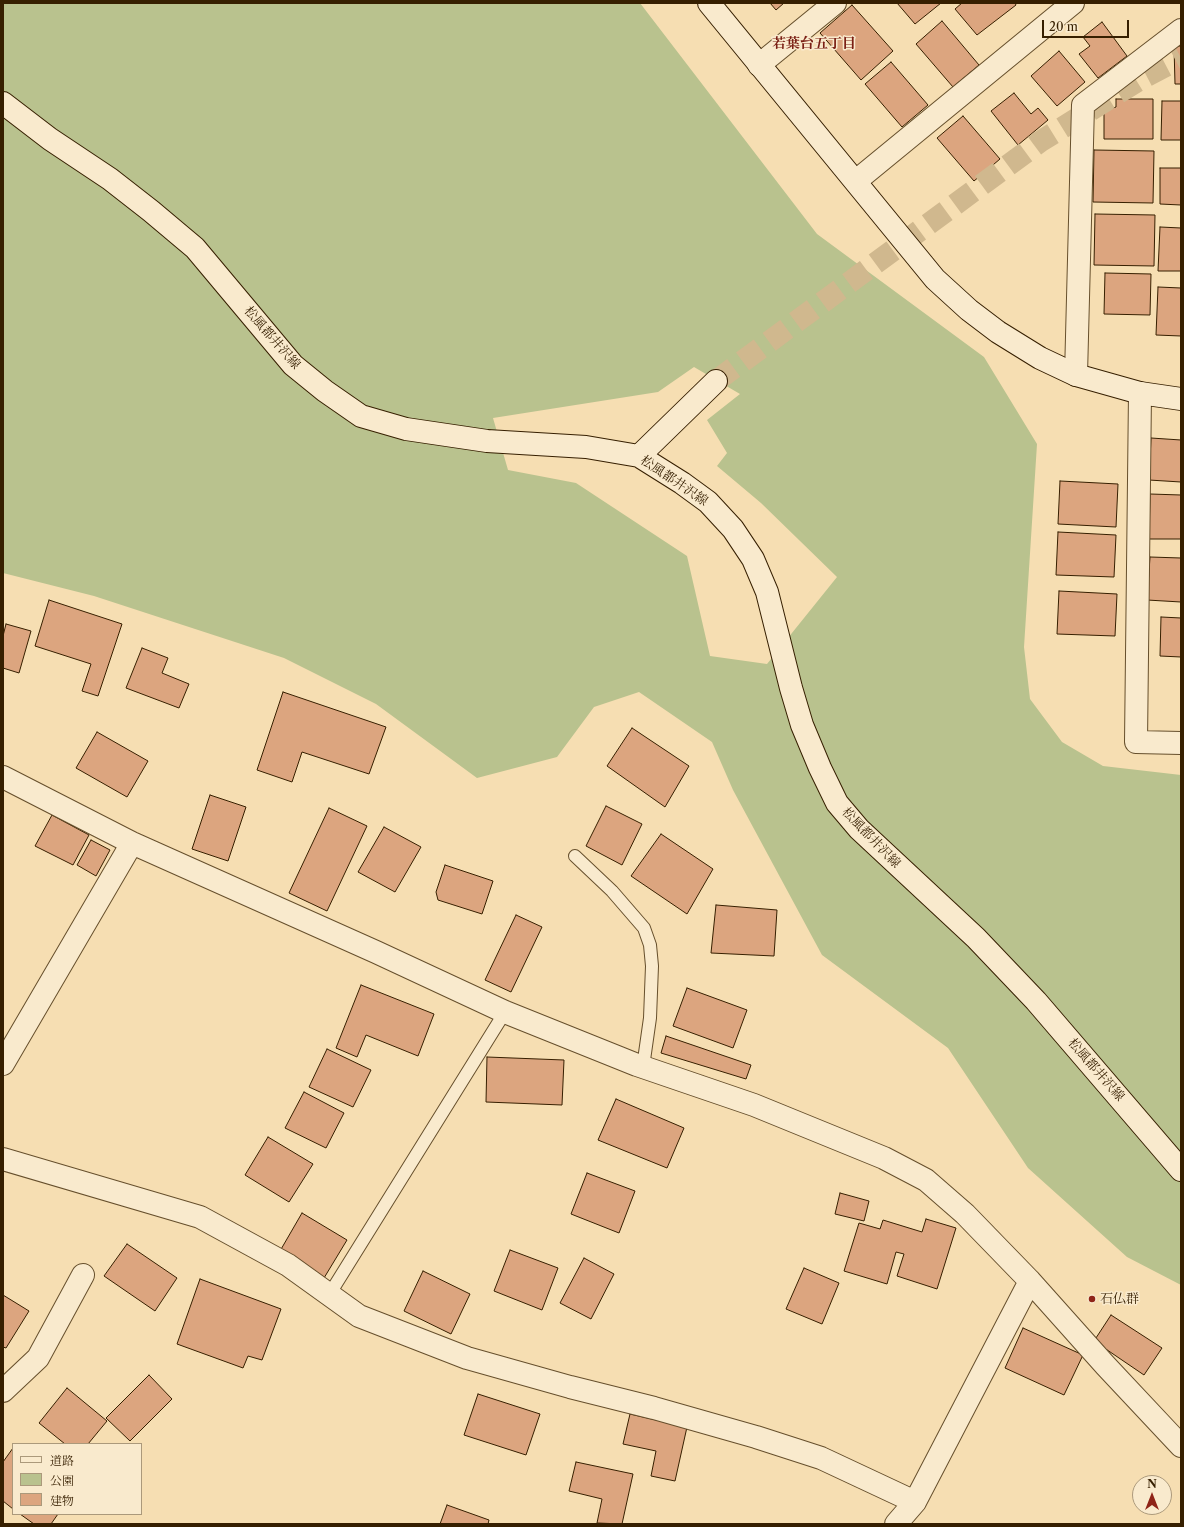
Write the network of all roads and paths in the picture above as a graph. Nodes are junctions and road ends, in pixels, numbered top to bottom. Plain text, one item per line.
1 (709, 3) edge
2 (835, 3) edge
3 (1073, 3) edge
4 (1181, 30) edge
5 (759, 65) junction
6 (3, 103) edge
7 (856, 181) junction
8 (1076, 375) junction
9 (716, 381) tunnel mouth
10 (1140, 393) junction
11 (1181, 399) edge
12 (639, 456) junction
13 (1181, 743) edge
14 (3, 777) edge
15 (132, 843) junction
16 (575, 856) dead end
17 (505, 1012) junction
18 (3, 1064) edge
19 (643, 1067) junction
20 (3, 1159) edge
21 (1181, 1170) edge
22 (83, 1276) dead end
23 (1030, 1281) junction
24 (330, 1295) junction
25 (3, 1391) edge
26 (1181, 1446) edge
27 (915, 1502) junction
28 (896, 1524) edge

1 - 5 street
2 - 5 street
3 - 7 street
4 - 8 street
5 - 7 street
6 - 12 street, 松風都井沢線
7 - 8 street
8 - 10 street
9 - 12 street
10 - 11 street
10 - 13 street
12 - 21 street, 松風都井沢線
14 - 15 street
15 - 17 street
15 - 18 street
16 - 19 lane
17 - 19 street
17 - 24 lane
19 - 23 street
20 - 24 street
22 - 25 street
23 - 26 street
23 - 27 street
24 - 27 street
27 - 28 street

